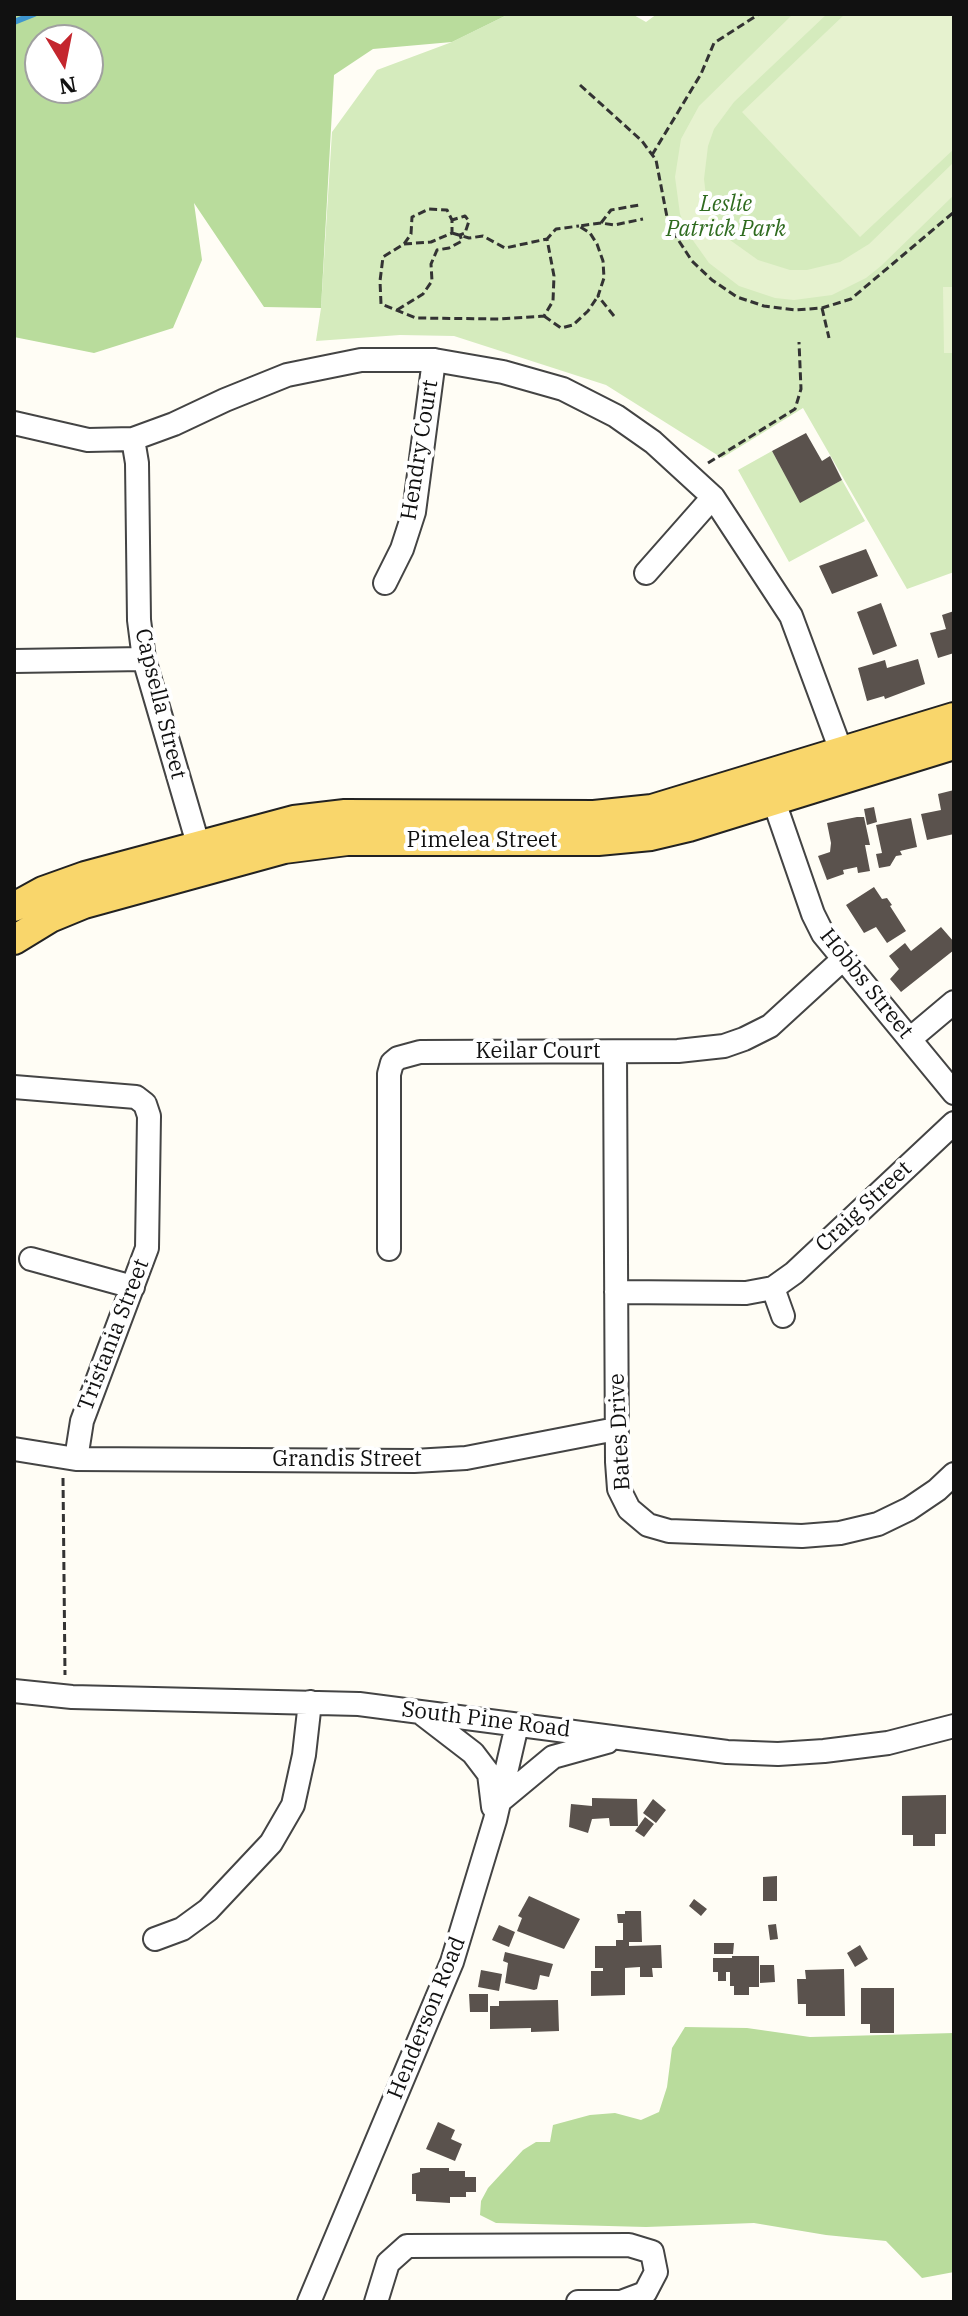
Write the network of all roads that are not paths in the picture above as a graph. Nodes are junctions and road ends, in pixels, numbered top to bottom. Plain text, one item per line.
1 (434, 360) junction
2 (14, 423) edge
3 (133, 439) junction
4 (713, 497) junction
5 (646, 573) dead end
6 (385, 583) dead end
7 (144, 659) junction
8 (14, 661) edge
9 (954, 717) edge
10 (954, 745) edge
11 (845, 763) junction
12 (769, 787) junction
13 (202, 857) junction
14 (14, 907) edge
15 (14, 940) edge
16 (842, 960) junction
17 (954, 1002) edge
18 (910, 1039) junction
19 (615, 1052) junction
20 (14, 1087) edge
21 (954, 1093) edge
22 (954, 1123) edge
23 (389, 1249) dead end
24 (31, 1259) dead end
25 (133, 1287) junction
26 (773, 1288) junction
27 (616, 1292) junction
28 (783, 1316) dead end
29 (616, 1429) junction
30 (14, 1449) edge
31 (76, 1459) junction
32 (954, 1474) edge
33 (14, 1691) edge
34 (310, 1702) junction
35 (420, 1712) junction
36 (517, 1725) junction
37 (954, 1726) edge
38 (628, 1738) junction
39 (497, 1810) junction
40 (155, 1939) dead end
41 (309, 2302) edge
42 (376, 2302) edge
43 (578, 2302) edge

1 - 3 street
1 - 4 street
1 - 6 street, Hendry Court
2 - 3 street
3 - 7 street, Capsella Street
4 - 5 street
4 - 11 street
7 - 8 street
7 - 13 street, Capsella Street
9 - 11 main road, Pimelea Street
10 - 11 main road, Pimelea Street
11 - 12 main road, Pimelea Street
12 - 13 main road, Pimelea Street
12 - 16 street, Hobbs Street
13 - 14 main road, Pimelea Street
13 - 15 main road, Pimelea Street
16 - 18 street, Hobbs Street
16 - 19 street, Keilar Court
17 - 18 street
18 - 21 street, Hobbs Street
19 - 23 street, Keilar Court
19 - 27 street, Bates Drive
20 - 25 street, Tristania Street
22 - 26 street, Craig Street
24 - 25 street
25 - 31 street, Tristania Street
26 - 27 street
26 - 28 street
27 - 29 street, Bates Drive
29 - 31 street, Grandis Street
29 - 32 street, Bates Drive
30 - 31 street, Grandis Street
33 - 34 street, South Pine Road
34 - 35 street, South Pine Road
34 - 40 street
35 - 36 street, South Pine Road
35 - 39 street
36 - 38 street, South Pine Road
36 - 39 street, Henderson Road
37 - 38 street, South Pine Road
38 - 39 street
39 - 41 street, Henderson Road
42 - 43 street

